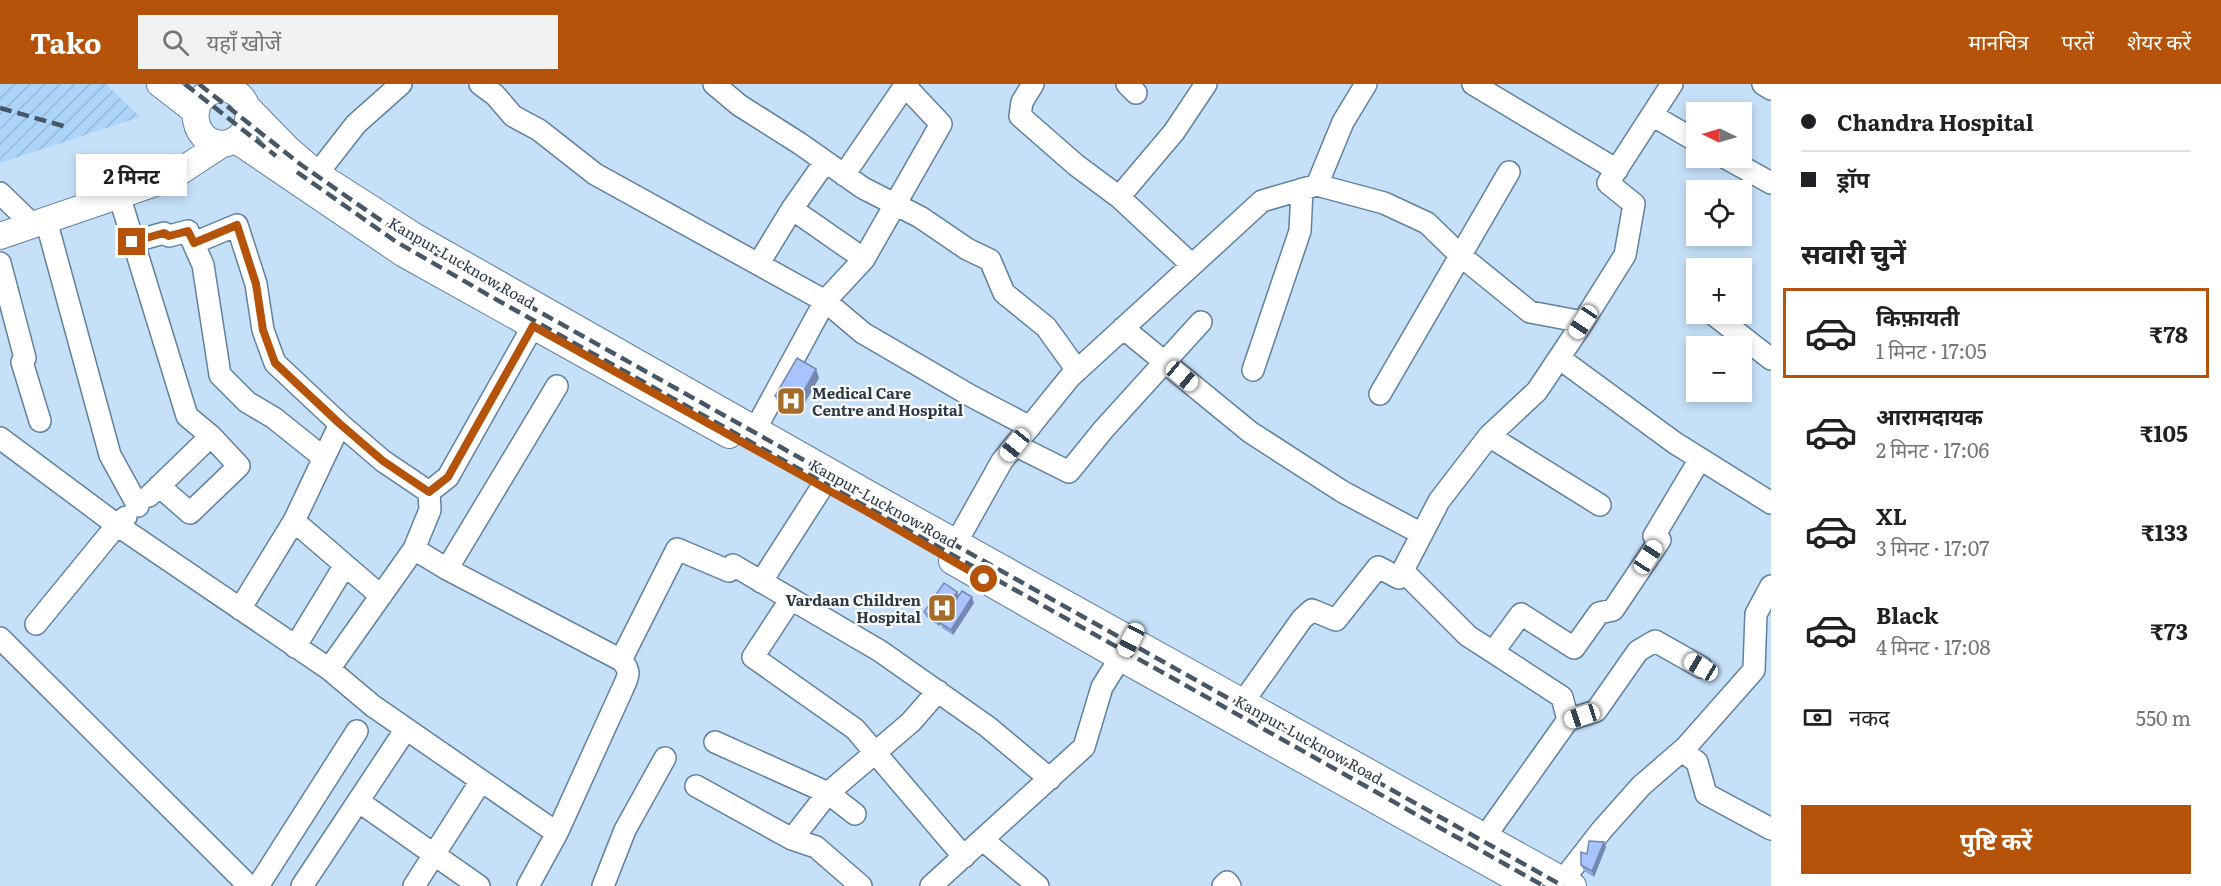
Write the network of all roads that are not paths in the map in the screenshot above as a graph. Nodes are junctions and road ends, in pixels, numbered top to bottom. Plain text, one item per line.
1 (160, 84) edge
2 (480, 84) edge
3 (714, 84) edge
4 (907, 84) edge
5 (1033, 84) edge
6 (1206, 84) edge
7 (1366, 84) edge
8 (1473, 84) edge
9 (1672, 84) edge
10 (1763, 84) edge
11 (398, 85) edge
12 (220, 87) edge
13 (1771, 89) edge
14 (247, 107) junction
15 (1652, 115) junction
16 (195, 116) junction
17 (1686, 135) edge
18 (229, 142) junction
19 (825, 162) junction
20 (1744, 168) edge
21 (1617, 170) junction
22 (1509, 172) dead end
23 (317, 174) junction
24 (844, 175) junction
25 (170, 178) junction
26 (1771, 183) edge
27 (1310, 187) junction
28 (0, 193) edge
29 (119, 195) junction
30 (1119, 197) junction
31 (895, 205) junction
32 (792, 209) junction
33 (39, 222) junction
34 (0, 236) edge
35 (132, 242) junction
36 (194, 243) junction
37 (1461, 256) junction
38 (864, 259) junction
39 (0, 263) edge
40 (759, 263) junction
41 (1192, 265) junction
42 (825, 301) junction
43 (1201, 322) dead end
44 (1583, 322) junction
45 (1726, 324) edge
46 (533, 326) junction
47 (1123, 328) junction
48 (605, 356) junction
49 (1559, 358) junction
50 (1771, 359) edge
51 (1166, 362) junction
52 (1077, 370) junction
53 (1252, 370) dead end
54 (557, 386) dead end
55 (1380, 394) dead end
56 (40, 421) dead end
57 (340, 424) junction
58 (1030, 426) junction
59 (755, 430) junction
60 (211, 436) junction
61 (1488, 436) junction
62 (0, 438) edge
63 (1015, 445) junction
64 (324, 458) junction
65 (1700, 459) junction
66 (159, 486) junction
67 (822, 487) junction
68 (429, 492) junction
69 (1771, 502) edge
70 (1600, 504) dead end
71 (138, 506) junction
72 (294, 521) junction
73 (117, 525) junction
74 (1422, 534) junction
75 (956, 543) junction
76 (414, 549) junction
77 (345, 565) junction
78 (447, 569) junction
79 (1403, 572) junction
80 (761, 582) junction
81 (1771, 585) edge
82 (381, 596) junction
83 (791, 599) junction
84 (240, 609) junction
85 (36, 624) dead end
86 (0, 638) edge
87 (295, 647) junction
88 (1126, 649) junction
89 (1493, 652) junction
90 (621, 660) junction
91 (1701, 667) dead end
92 (329, 669) junction
93 (1762, 671) edge
94 (938, 691) junction
95 (1242, 702) junction
96 (1568, 720) junction
97 (406, 729) junction
98 (357, 731) dead end
99 (715, 742) dead end
100 (1682, 751) junction
101 (875, 753) junction
102 (664, 758) dead end
103 (1050, 779) junction
104 (481, 781) junction
105 (696, 786) dead end
106 (828, 794) junction
107 (358, 801) junction
108 (855, 814) dead end
109 (1771, 829) edge
110 (556, 832) junction
111 (792, 838) junction
112 (1484, 838) junction
113 (983, 840) junction
114 (433, 855) junction
115 (964, 857) junction
116 (1505, 871) edge
117 (1568, 883) edge
118 (249, 886) edge
119 (258, 886) edge
120 (302, 886) edge
121 (414, 886) edge
122 (479, 886) edge
123 (528, 886) edge
124 (603, 886) edge
125 (861, 886) edge
126 (931, 886) edge
127 (1038, 886) edge
128 (1222, 886) edge
129 (1230, 886) edge
130 (1529, 886) edge

1 - 16 main road
2 - 40 street
3 - 19 street
4 - 24 street
4 - 31 street
5 - 30 street
6 - 30 street
7 - 27 street
8 - 21 street
9 - 15 street
10 - 13 street
11 - 23 street
12 - 14 main road
12 - 16 main road
14 - 18 main road
14 - 23 main road, Kanpur-Lucknow Road
15 - 17 street
15 - 21 street
16 - 18 main road
16 - 25 main road
18 - 25 main road
18 - 46 main road, Kanpur-Lucknow Road
19 - 24 street
19 - 32 street
20 - 26 street
21 - 44 street
22 - 37 street
23 - 48 main road, Kanpur-Lucknow Road
24 - 31 street
25 - 29 main road
27 - 37 street
27 - 41 street
27 - 53 street
28 - 33 street
29 - 33 main road
29 - 35 street
30 - 41 street
31 - 38 street
31 - 52 street
32 - 38 street
32 - 40 street
33 - 34 main road
33 - 71 street
35 - 36 street
35 - 60 street
36 - 57 street
36 - 64 street
37 - 44 street
37 - 55 street
38 - 42 street
39 - 56 street
40 - 42 street
41 - 47 street
42 - 58 street
42 - 59 street
43 - 51 street
44 - 49 street
45 - 50 street
46 - 48 main road, Kanpur-Lucknow Road
46 - 68 street
47 - 51 street
47 - 52 street
48 - 59 main road, Kanpur-Lucknow Road
48 - 67 main road, Kanpur-Lucknow Road
49 - 61 street
49 - 65 street
51 - 63 street
51 - 74 street
52 - 58 street
54 - 78 street
57 - 64 street
57 - 68 street
58 - 63 street
59 - 75 main road, Kanpur-Lucknow Road
60 - 66 street
60 - 66 street
61 - 70 street
61 - 74 street
62 - 73 street
63 - 75 street
64 - 72 street
65 - 69 street
65 - 89 street
66 - 71 street
67 - 80 street
67 - 88 main road, Kanpur-Lucknow Road
68 - 76 street
71 - 73 street
72 - 77 street
72 - 84 street
73 - 84 street
73 - 85 street
74 - 79 street
75 - 88 main road, Kanpur-Lucknow Road
76 - 78 street
76 - 82 street
77 - 82 street
77 - 87 street
78 - 90 street
79 - 89 street
79 - 95 street
80 - 83 street
80 - 90 street
81 - 93 street
82 - 92 street
83 - 94 street
83 - 101 street
84 - 87 street
86 - 118 street
87 - 92 street
88 - 95 main road, Kanpur-Lucknow Road
88 - 103 street
88 - 116 main road, Kanpur-Lucknow Road
89 - 96 street
90 - 110 street
91 - 96 street
92 - 97 street
93 - 100 street
94 - 101 street
94 - 103 street
95 - 112 main road, Kanpur-Lucknow Road
96 - 112 street
97 - 104 street
97 - 107 street
98 - 119 street
99 - 106 street
100 - 109 street
100 - 117 street
101 - 106 street
101 - 115 street
102 - 124 street
103 - 113 street
104 - 110 street
104 - 114 street
105 - 111 street
106 - 108 street
106 - 111 street
107 - 114 street
107 - 120 street
110 - 123 street
111 - 125 street
112 - 116 main road, Kanpur-Lucknow Road
113 - 115 street
113 - 127 street
114 - 121 street
114 - 122 street
115 - 126 street
116 - 117 main road, Kanpur-Lucknow Road
116 - 130 main road, Kanpur-Lucknow Road
128 - 129 street

